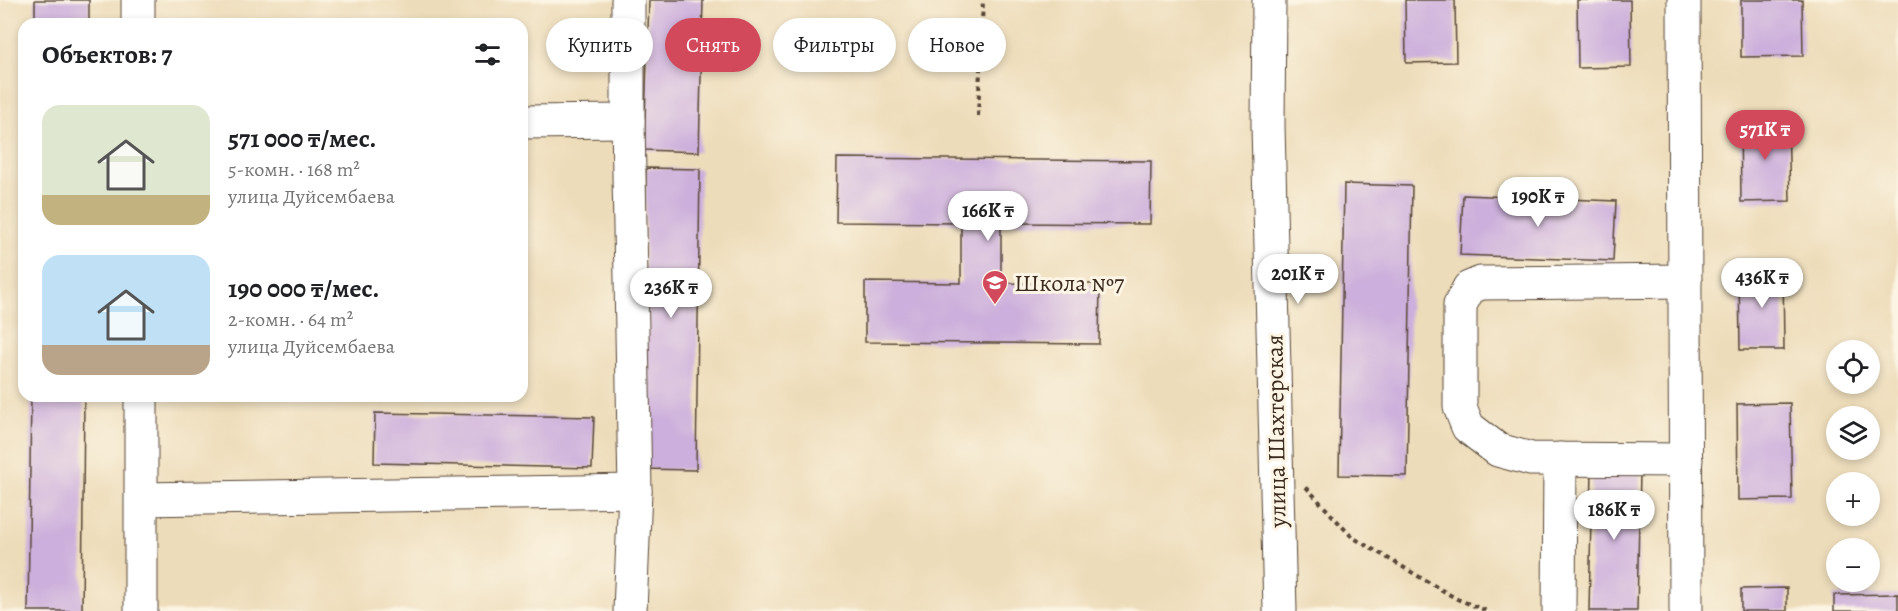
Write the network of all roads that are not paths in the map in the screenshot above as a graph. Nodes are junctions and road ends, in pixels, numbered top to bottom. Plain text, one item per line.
1 (138, 0) edge
2 (628, 0) edge
3 (1269, 0) edge
4 (1684, 0) edge
5 (138, 18) edge
6 (628, 121) junction
7 (528, 122) edge
8 (1685, 281) junction
9 (141, 402) edge
10 (1560, 459) junction
11 (1686, 460) junction
12 (635, 491) junction
13 (142, 499) junction
14 (141, 611) edge
15 (630, 611) edge
16 (1280, 611) edge
17 (1559, 611) edge
18 (1686, 611) edge

1 - 5 street
2 - 6 street
3 - 16 street, улица Шахтерская
4 - 8 street
6 - 7 street
6 - 12 street
8 - 10 street
8 - 11 street
9 - 13 street
10 - 11 street
10 - 17 street
11 - 18 street
12 - 13 street
12 - 15 street
13 - 14 street

